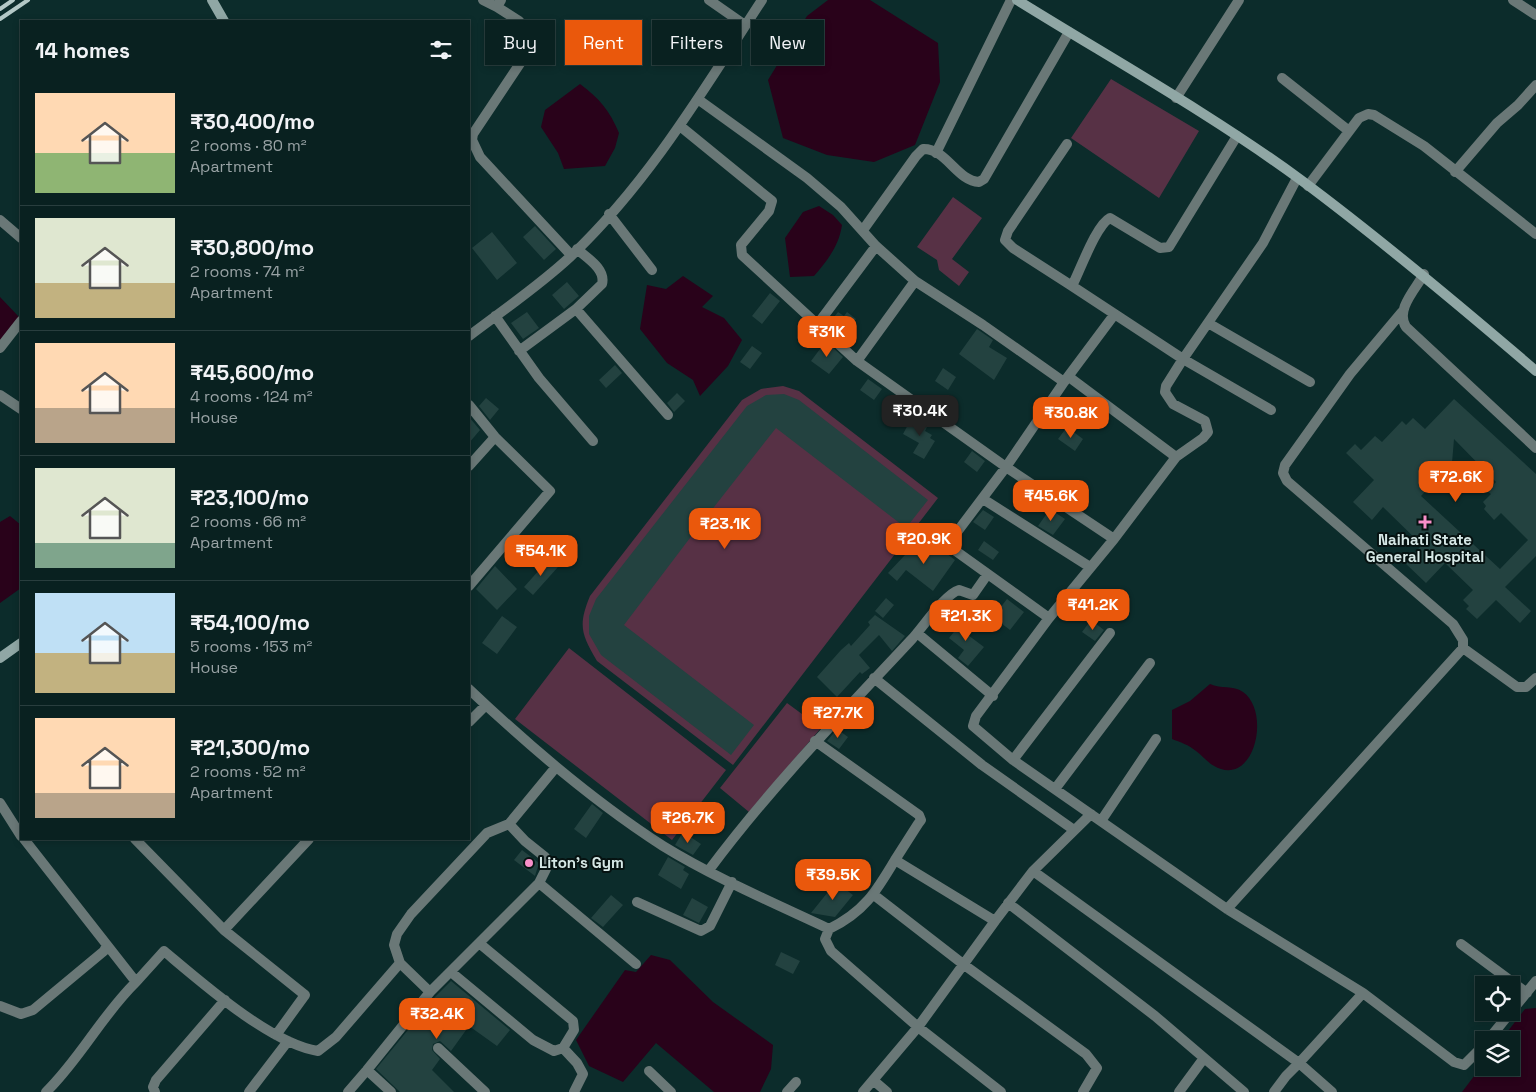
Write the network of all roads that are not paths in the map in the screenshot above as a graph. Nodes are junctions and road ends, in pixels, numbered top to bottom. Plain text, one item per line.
1 (212, 0) edge
2 (483, 0) edge
3 (709, 0) edge
4 (762, 0) edge
5 (1011, 0) edge
6 (1017, 0) edge
7 (1239, 0) edge
8 (1513, 0) edge
9 (499, 4) edge
10 (1536, 16) edge
11 (223, 20) edge
12 (745, 25) junction
13 (1069, 32) junction
14 (1282, 78) dead end
15 (1536, 85) edge
16 (1176, 98) junction
17 (699, 100) junction
18 (680, 126) junction
19 (1349, 131) junction
20 (1237, 136) junction
21 (1067, 144) dead end
22 (936, 153) junction
23 (1455, 172) junction
24 (1297, 178) junction
25 (1308, 186) junction
26 (609, 214) junction
27 (0, 220) edge
28 (863, 230) junction
29 (1536, 234) edge
30 (20, 237) edge
31 (876, 246) junction
32 (574, 252) junction
33 (652, 270) dead end
34 (1424, 274) junction
35 (915, 281) junction
36 (1072, 286) junction
37 (576, 309) junction
38 (1402, 312) junction
39 (1114, 315) junction
40 (495, 316) junction
41 (20, 322) edge
42 (1208, 323) junction
43 (816, 325) junction
44 (470, 335) edge
45 (0, 348) edge
46 (519, 351) junction
47 (1183, 359) junction
48 (857, 361) junction
49 (1536, 371) edge
50 (1066, 380) junction
51 (1310, 382) dead end
52 (0, 395) edge
53 (470, 406) edge
54 (20, 408) edge
55 (1271, 410) dead end
56 (668, 415) dead end
57 (495, 437) junction
58 (593, 440) dead end
59 (1536, 448) edge
60 (1176, 457) junction
61 (470, 465) edge
62 (1006, 467) junction
63 (983, 499) junction
64 (1114, 539) junction
65 (1090, 567) junction
66 (987, 575) junction
67 (470, 585) edge
68 (1049, 618) junction
69 (917, 633) junction
70 (1110, 633) dead end
71 (20, 647) edge
72 (1463, 648) junction
73 (0, 658) edge
74 (1150, 663) dead end
75 (874, 678) junction
76 (1536, 678) edge
77 (470, 690) edge
78 (993, 696) junction
79 (486, 705) junction
80 (470, 721) edge
81 (1156, 739) dead end
82 (815, 742) junction
83 (1013, 760) junction
84 (556, 767) junction
85 (1055, 789) junction
86 (0, 803) edge
87 (1091, 814) junction
88 (1101, 821) junction
89 (509, 824) junction
90 (1074, 830) junction
91 (20, 834) edge
92 (25, 840) edge
93 (136, 840) edge
94 (308, 840) edge
95 (895, 860) junction
96 (708, 870) junction
97 (1033, 871) junction
98 (732, 882) junction
99 (539, 883) junction
100 (874, 895) junction
101 (637, 902) dead end
102 (1008, 903) junction
103 (1226, 910) junction
104 (995, 921) junction
105 (829, 929) junction
106 (224, 930) junction
107 (479, 943) junction
108 (1461, 944) dead end
109 (107, 945) junction
110 (400, 964) junction
111 (636, 964) dead end
112 (963, 964) junction
113 (451, 972) junction
114 (1536, 981) edge
115 (136, 982) junction
116 (430, 992) junction
117 (1362, 993) junction
118 (1527, 993) junction
119 (225, 1000) junction
120 (0, 1006) edge
121 (918, 1027) junction
122 (1495, 1031) edge
123 (276, 1035) junction
124 (288, 1041) junction
125 (438, 1048) dead end
126 (564, 1048) junction
127 (1475, 1055) edge
128 (1204, 1058) junction
129 (1299, 1063) junction
130 (367, 1070) junction
131 (649, 1071) dead end
132 (872, 1080) junction
133 (796, 1082) dead end
134 (46, 1092) edge
135 (155, 1092) edge
136 (248, 1092) edge
137 (348, 1092) edge
138 (391, 1092) edge
139 (484, 1092) edge
140 (574, 1092) edge
141 (671, 1092) edge
142 (787, 1092) edge
143 (863, 1092) edge
144 (887, 1092) edge
145 (1001, 1092) edge
146 (1083, 1092) edge
147 (1179, 1092) edge
148 (1244, 1092) edge
149 (1274, 1092) edge
150 (1332, 1092) edge

1 - 11 street
2 - 9 street
3 - 12 street
4 - 12 street
5 - 22 street
6 - 13 street
7 - 16 street
8 - 10 street
9 - 32 street
12 - 17 street
13 - 16 street
13 - 22 street
14 - 19 street
15 - 23 street
16 - 20 street
17 - 18 street
17 - 28 street
18 - 26 street
18 - 43 street
19 - 23 street
19 - 25 street
20 - 24 street
20 - 36 street
21 - 36 street
22 - 28 street
23 - 29 street
24 - 25 street
24 - 42 street
25 - 34 street
26 - 32 street
26 - 33 street
27 - 30 street
28 - 31 street
31 - 35 street
31 - 43 street
32 - 37 street
32 - 40 street
34 - 38 street
34 - 49 street
35 - 48 street
35 - 50 street
36 - 39 street
37 - 46 street
37 - 56 street
38 - 59 street
38 - 72 street
39 - 47 street
39 - 50 street
40 - 44 street
40 - 46 street
41 - 45 street
42 - 47 street
42 - 51 street
43 - 48 street
46 - 58 street
47 - 55 street
47 - 60 street
48 - 62 street
50 - 60 street
50 - 62 street
52 - 54 street
53 - 57 street
57 - 61 street
57 - 67 street
60 - 64 street
62 - 63 street
62 - 64 street
63 - 65 street
63 - 66 street
64 - 65 street
65 - 68 street
66 - 68 street
66 - 69 street
68 - 78 street
69 - 75 street
69 - 78 street
70 - 83 street
71 - 73 street
72 - 76 street
72 - 103 street
74 - 85 street
75 - 82 street
75 - 90 street
77 - 79 street
78 - 83 street
79 - 80 street
79 - 84 street
81 - 88 street
82 - 95 street
82 - 96 street
83 - 85 street
84 - 89 street
84 - 96 street
85 - 87 street
86 - 91 street
87 - 88 street
87 - 90 street
88 - 103 street
89 - 99 street
89 - 110 street
90 - 97 street
92 - 109 street
93 - 106 street
94 - 106 street
95 - 100 street
95 - 104 street
96 - 98 street
97 - 102 street
97 - 129 street
98 - 101 street
98 - 105 street
99 - 107 street
99 - 111 street
100 - 105 street
100 - 112 street
102 - 104 street
102 - 128 street
103 - 117 street
104 - 112 street
105 - 121 street
106 - 123 street
107 - 113 street
107 - 126 street
108 - 118 street
109 - 115 street
109 - 120 street
110 - 116 street
110 - 124 street
112 - 121 street
112 - 146 street
113 - 116 street
113 - 126 street
114 - 118 street
115 - 119 street
115 - 134 street
116 - 130 street
117 - 127 street
117 - 129 street
118 - 122 street
119 - 123 street
119 - 135 street
121 - 132 street
121 - 145 street
123 - 124 street
124 - 136 street
125 - 139 street
126 - 140 street
128 - 147 street
128 - 148 street
129 - 149 street
129 - 150 street
130 - 137 street
130 - 138 street
131 - 141 street
132 - 143 street
132 - 144 street
133 - 142 street

